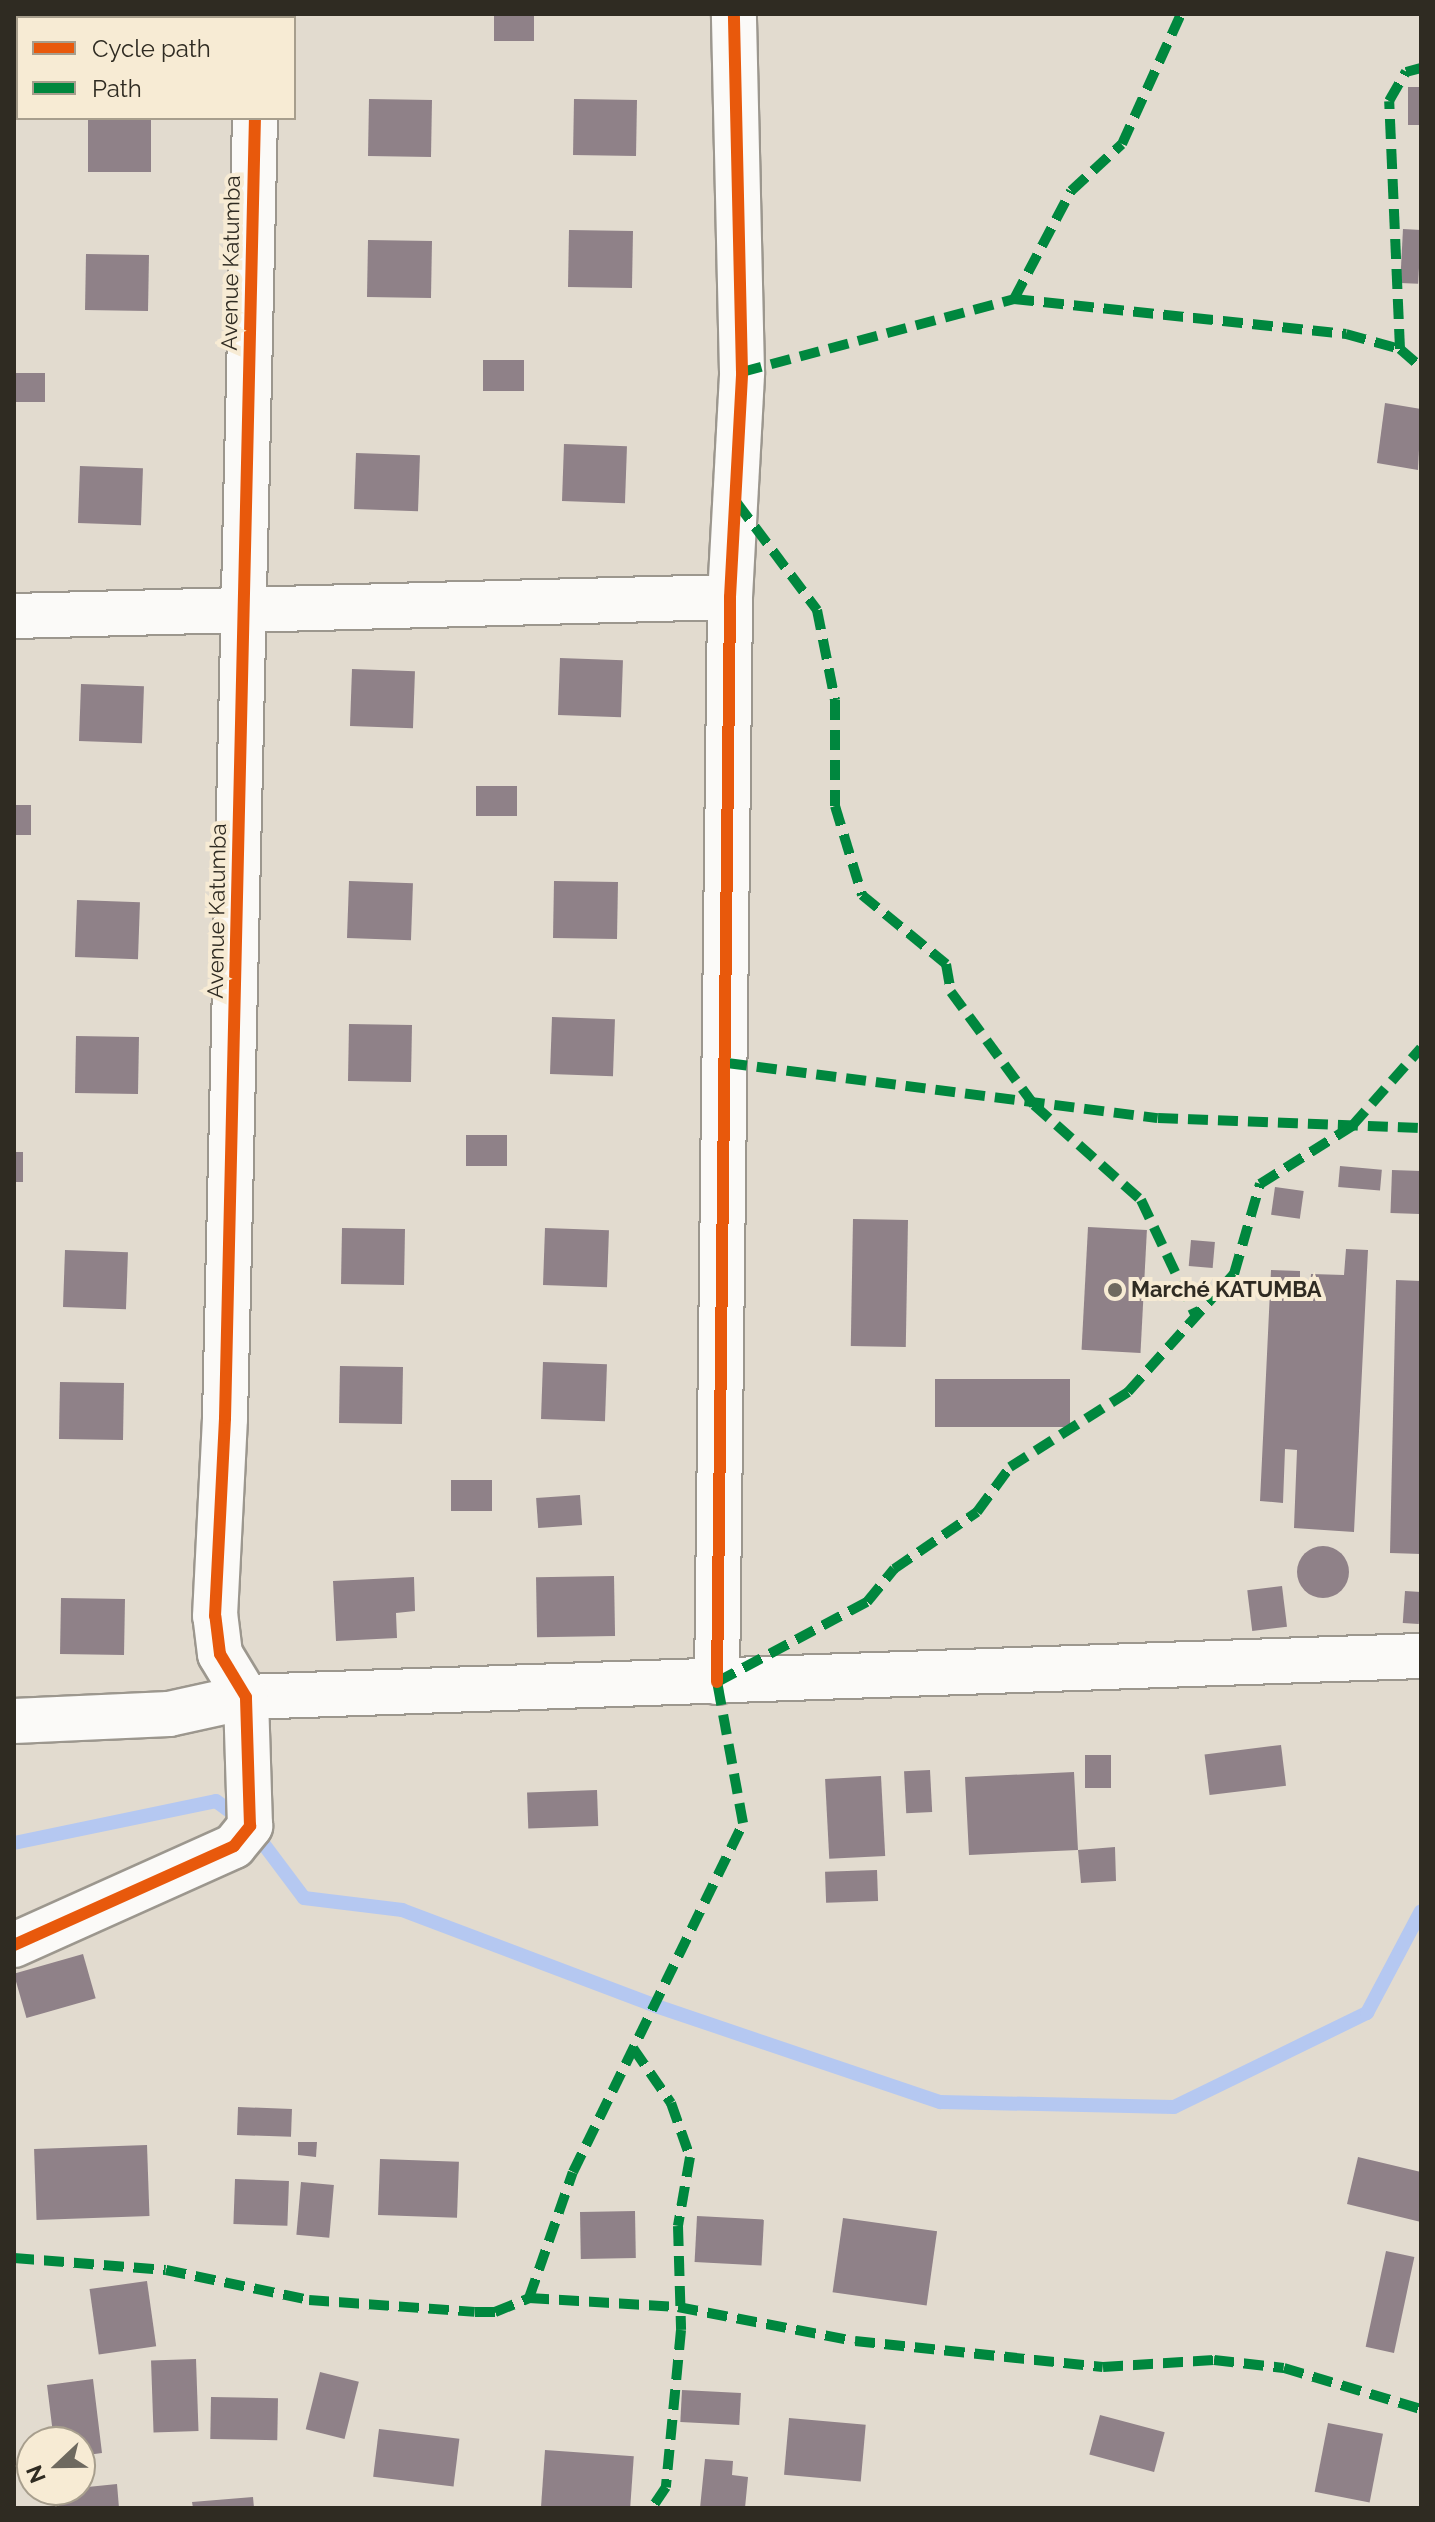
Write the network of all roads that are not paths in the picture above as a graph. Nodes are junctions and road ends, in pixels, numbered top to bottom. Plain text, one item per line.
1 (734, 14) edge
2 (255, 120) edge
3 (730, 597) junction
4 (242, 608) junction
5 (14, 616) edge
6 (1421, 1656) edge
7 (717, 1682) junction
8 (246, 1697) junction
9 (14, 1721) edge
10 (14, 1945) edge

1 - 3 street
2 - 4 street, Avenue Katumba
3 - 4 street
3 - 7 street
4 - 5 street
4 - 8 street, Avenue Katumba
6 - 7 street
7 - 8 street
8 - 9 street
8 - 10 street

